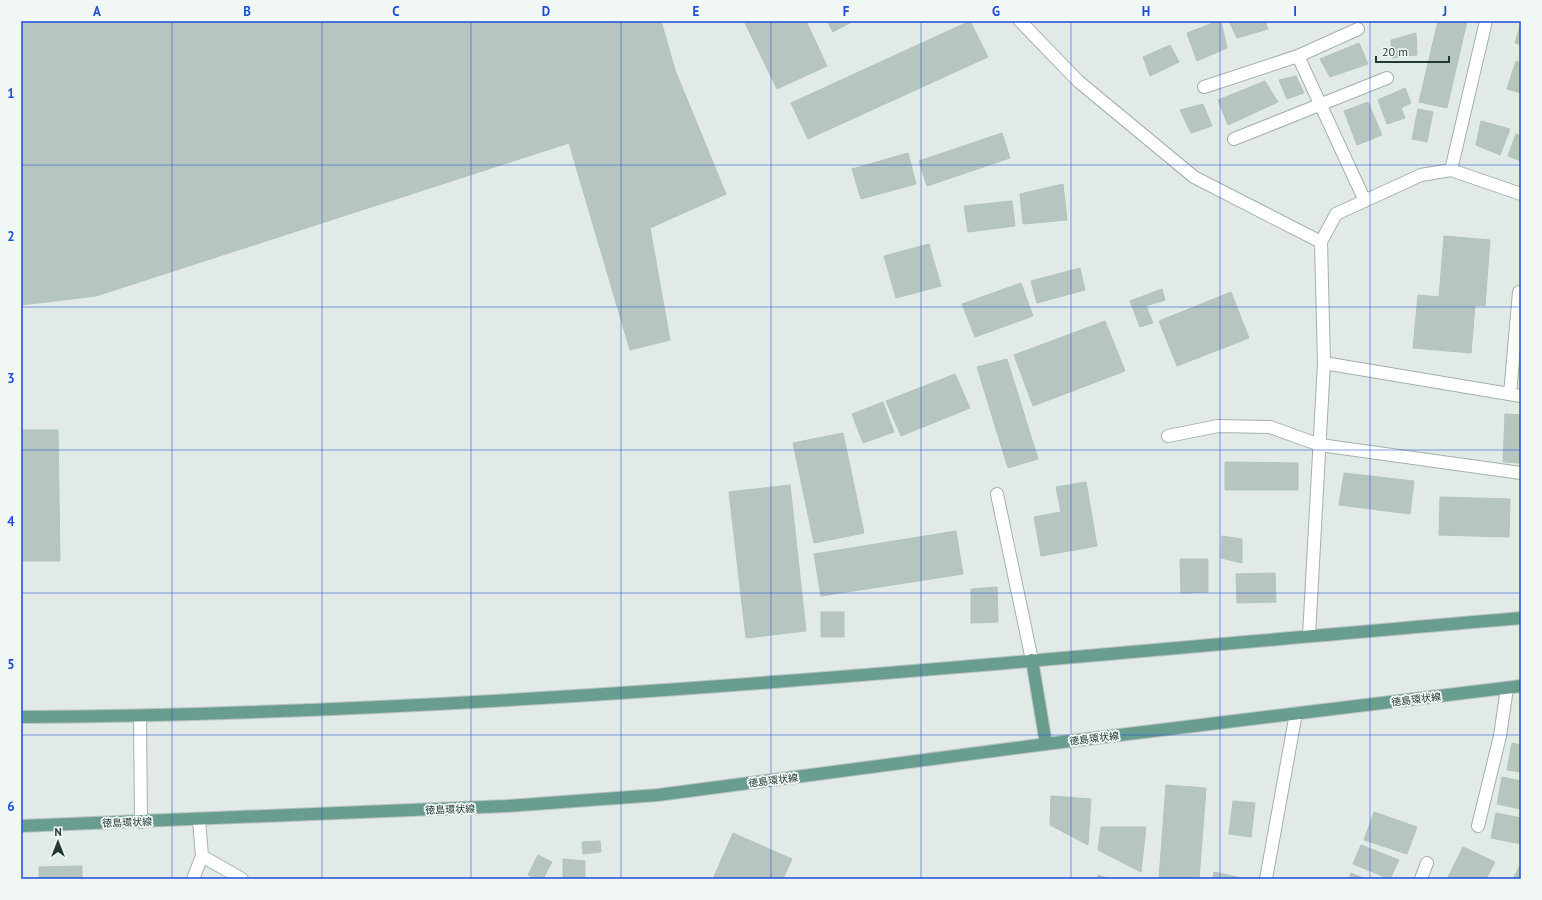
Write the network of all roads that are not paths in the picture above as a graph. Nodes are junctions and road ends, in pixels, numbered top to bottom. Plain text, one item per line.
1 (1020, 21) edge
2 (1486, 21) edge
3 (1358, 29) dead end
4 (1298, 56) junction
5 (1387, 78) dead end
6 (1204, 86) dead end
7 (1320, 104) junction
8 (1234, 140) dead end
9 (1451, 170) junction
10 (1521, 194) edge
11 (1364, 201) junction
12 (1321, 242) junction
13 (1519, 292) dead end
14 (1324, 363) junction
15 (1515, 395) edge
16 (1168, 436) dead end
17 (1320, 445) junction
18 (1521, 473) edge
19 (997, 494) dead end
20 (1521, 618) edge
21 (1309, 636) junction
22 (1032, 660) junction
23 (1521, 686) edge
24 (1507, 688) junction
25 (1296, 713) junction
26 (140, 716) junction
27 (21, 717) edge
28 (1046, 744) junction
29 (199, 820) junction
30 (141, 822) junction
31 (21, 826) edge
32 (1478, 826) dead end
33 (202, 856) junction
34 (1427, 863) dead end
35 (193, 879) edge
36 (242, 879) edge
37 (1266, 879) edge
38 (1421, 879) edge

1 - 12 street
2 - 9 street
3 - 4 street
4 - 6 street
4 - 7 street
5 - 7 street
7 - 8 street
7 - 11 street
9 - 10 street
9 - 11 street
11 - 12 street
12 - 14 street
13 - 15 street
14 - 15 street
14 - 17 street
16 - 17 street
17 - 18 street
17 - 21 street
19 - 22 street
20 - 21 main road
21 - 22 main road
22 - 26 main road
22 - 28 main road
23 - 24 main road, 徳島環状線
24 - 25 main road, 徳島環状線
24 - 32 street
25 - 28 main road, 徳島環状線
25 - 37 street
26 - 27 main road
26 - 30 street
28 - 29 main road, 徳島環状線
29 - 30 main road, 徳島環状線
29 - 33 street
30 - 31 main road, 徳島環状線
33 - 35 street
33 - 36 street
34 - 38 street

